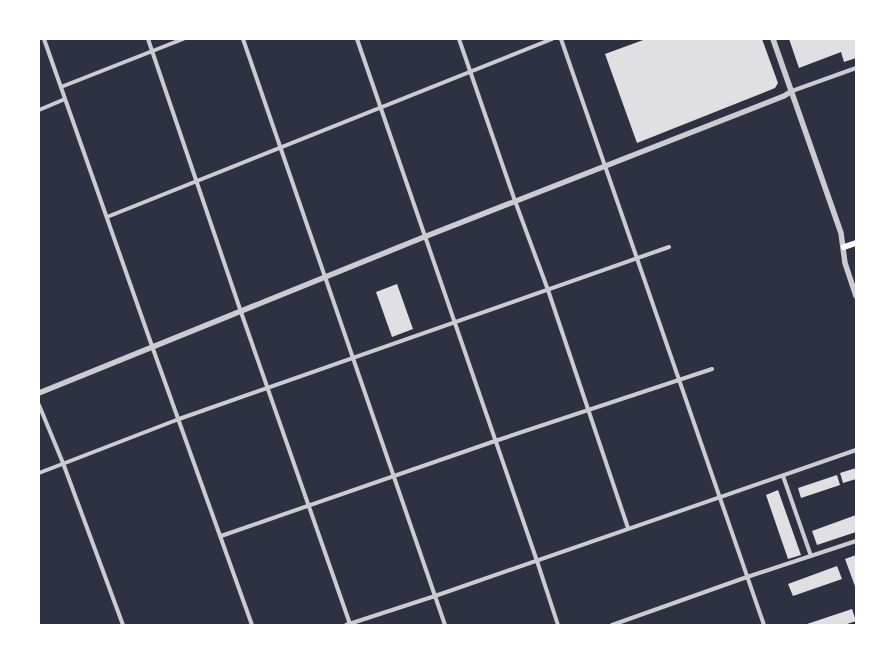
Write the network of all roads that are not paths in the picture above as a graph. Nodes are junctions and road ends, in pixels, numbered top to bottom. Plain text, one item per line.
1 (44, 39) edge
2 (148, 39) edge
3 (183, 39) edge
4 (243, 39) edge
5 (356, 39) edge
6 (459, 39) edge
7 (552, 39) edge
8 (561, 39) edge
9 (773, 39) edge
10 (152, 51) junction
11 (856, 68) edge
12 (470, 72) junction
13 (61, 87) junction
14 (792, 91) junction
15 (65, 99) junction
16 (380, 108) junction
17 (39, 110) edge
18 (281, 148) junction
19 (606, 166) junction
20 (197, 182) junction
21 (515, 201) junction
22 (107, 217) junction
23 (424, 237) junction
24 (856, 243) edge
25 (670, 247) dead end
26 (844, 247) junction
27 (638, 258) junction
28 (324, 278) junction
29 (548, 290) junction
30 (856, 296) edge
31 (241, 312) junction
32 (454, 322) junction
33 (152, 346) junction
34 (353, 357) junction
35 (712, 369) dead end
36 (679, 379) junction
37 (267, 387) junction
38 (39, 393) edge
39 (39, 405) edge
40 (588, 410) junction
41 (179, 419) junction
42 (496, 440) junction
43 (856, 450) edge
44 (63, 463) junction
45 (39, 473) edge
46 (393, 476) junction
47 (783, 476) junction
48 (719, 498) junction
49 (309, 506) junction
50 (628, 528) junction
51 (221, 536) junction
52 (856, 541) edge
53 (811, 556) junction
54 (537, 561) junction
55 (746, 577) junction
56 (435, 596) junction
57 (348, 624) edge
58 (123, 625) edge
59 (252, 625) edge
60 (445, 625) edge
61 (558, 625) edge
62 (612, 625) edge
63 (764, 625) edge

1 - 13 street
2 - 10 street
3 - 10 street
4 - 18 street
5 - 16 street
6 - 12 street
7 - 12 street
8 - 19 street
9 - 14 street
10 - 13 street
10 - 20 street
11 - 14 street
12 - 16 street
12 - 21 street
13 - 15 street
14 - 19 street
14 - 26 street
15 - 17 street
15 - 22 street
16 - 18 street
16 - 23 street
18 - 20 street
18 - 28 street
19 - 21 street
19 - 27 street
20 - 22 street
20 - 31 street
21 - 23 street
21 - 29 street
22 - 33 street
23 - 28 street
23 - 32 street
24 - 26 main road
25 - 27 street
26 - 30 street
27 - 29 street
27 - 36 street
28 - 31 street
28 - 34 street
29 - 32 street
29 - 40 street
31 - 33 street
31 - 37 street
32 - 34 street
32 - 42 street
33 - 38 street
33 - 41 street
34 - 37 street
34 - 46 street
35 - 36 street
36 - 40 street
36 - 48 street
37 - 41 street
37 - 49 street
39 - 44 street
40 - 42 street
40 - 50 street
41 - 44 street
41 - 51 street
42 - 46 street
42 - 54 street
43 - 47 street
44 - 45 street
44 - 58 street
46 - 49 street
46 - 56 street
47 - 48 street
47 - 53 street
48 - 50 street
48 - 55 street
49 - 51 street
49 - 57 street
50 - 54 street
51 - 59 street
52 - 53 street
53 - 55 street
54 - 56 street
54 - 61 street
55 - 62 street
55 - 63 street
56 - 57 street
56 - 60 street

